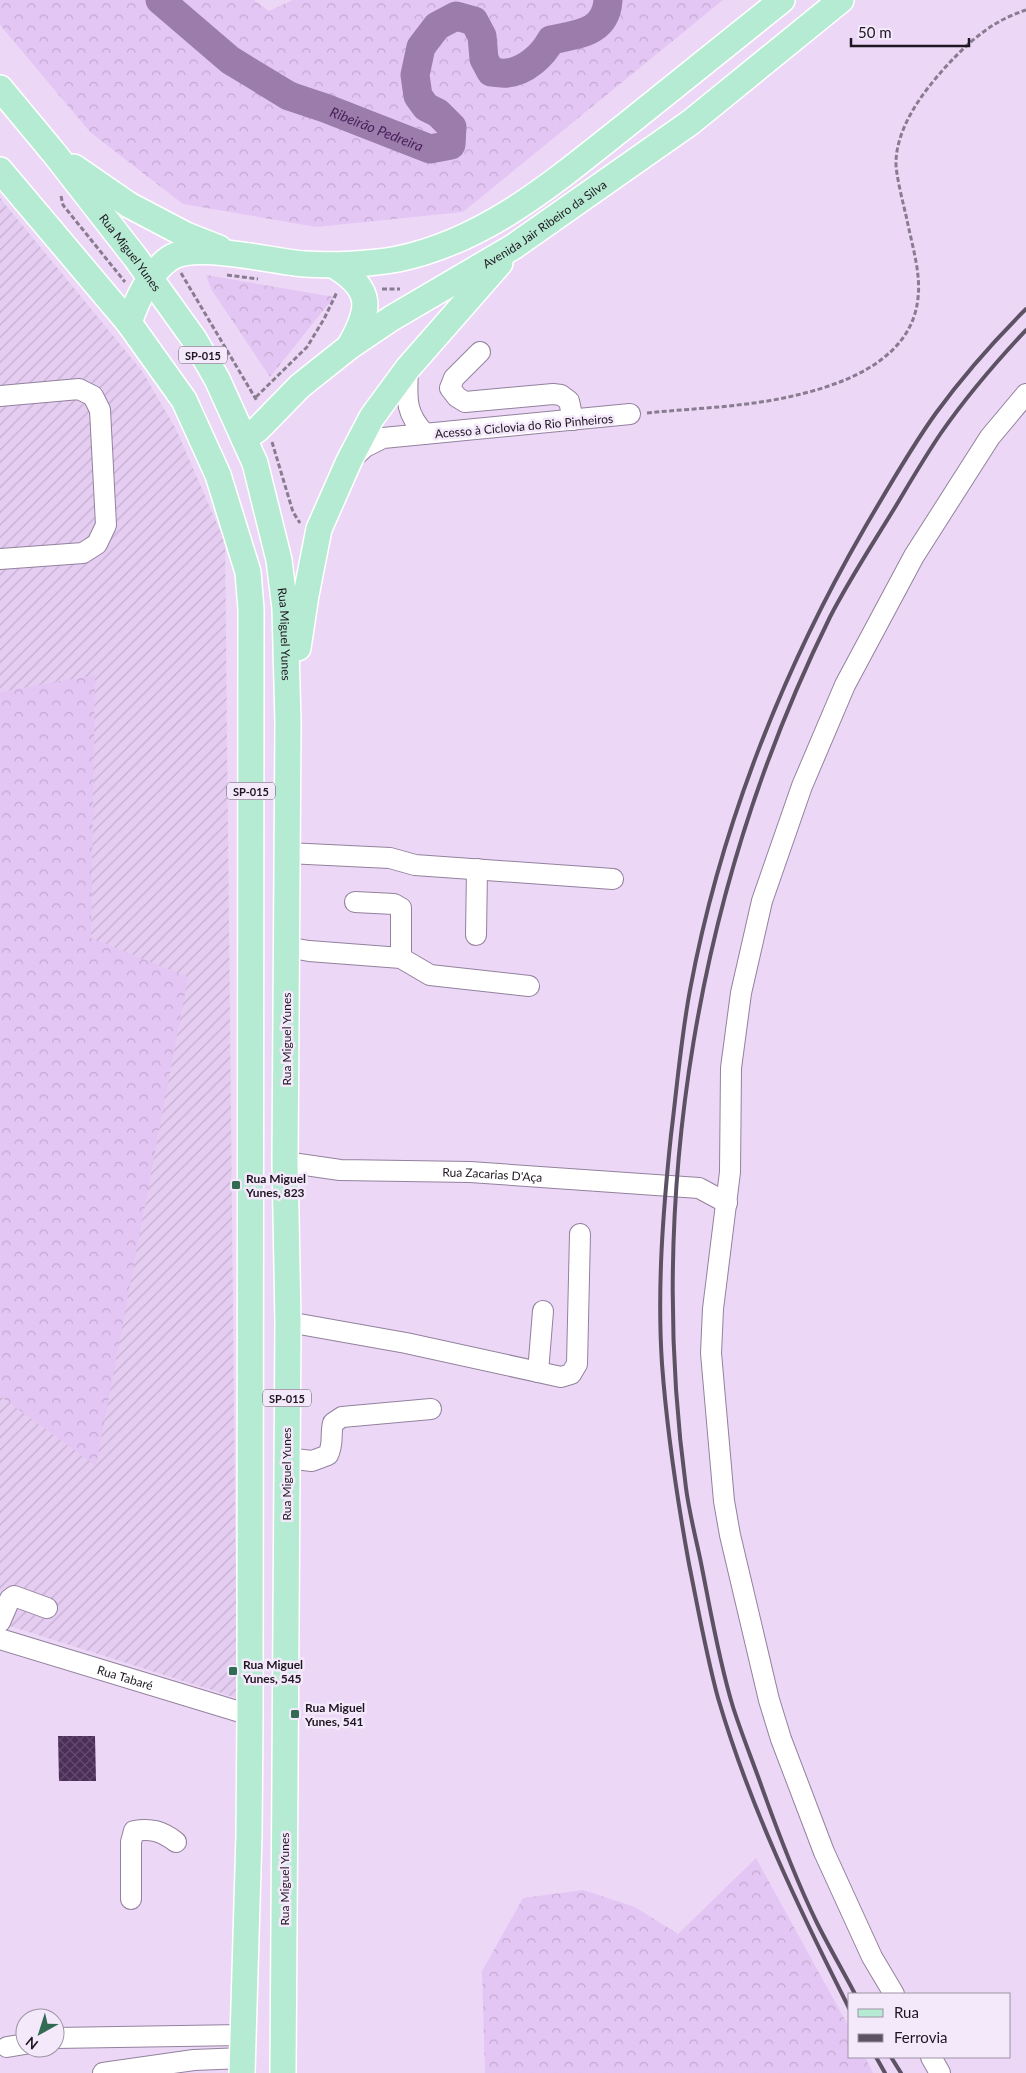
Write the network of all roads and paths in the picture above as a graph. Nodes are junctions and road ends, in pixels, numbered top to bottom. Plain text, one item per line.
1 (782, 0) edge
2 (841, 0) edge
3 (1026, 10) edge
4 (0, 88) edge
5 (54, 153) junction
6 (3, 176) edge
7 (63, 205) dead end
8 (513, 247) junction
9 (235, 255) junction
10 (187, 272) dead end
11 (119, 273) dead end
12 (219, 273) dead end
13 (336, 276) junction
14 (150, 279) junction
15 (262, 280) dead end
16 (129, 323) junction
17 (349, 347) junction
18 (480, 352) dead end
19 (408, 368) junction
20 (1026, 394) edge
21 (0, 396) edge
22 (184, 400) junction
23 (634, 414) joint
24 (572, 420) junction
25 (425, 434) junction
26 (270, 436) dead end
27 (244, 439) junction
28 (349, 461) junction
29 (300, 524) dead end
30 (0, 559) edge
31 (288, 723) junction
32 (287, 853) junction
33 (476, 869) junction
34 (613, 879) dead end
35 (355, 902) dead end
36 (476, 935) dead end
37 (286, 947) junction
38 (401, 958) junction
39 (529, 986) dead end
40 (251, 1112) junction
41 (285, 1162) junction
42 (730, 1172) junction
43 (699, 1188) junction
44 (727, 1203) junction
45 (250, 1227) junction
46 (580, 1234) dead end
47 (287, 1292) junction
48 (543, 1311) dead end
49 (288, 1322) junction
50 (538, 1372) junction
51 (431, 1409) dead end
52 (286, 1458) junction
53 (47, 1608) dead end
54 (0, 1622) edge
55 (0, 1639) edge
56 (250, 1715) junction
57 (176, 1842) dead end
58 (131, 1899) dead end
59 (893, 1993) edge
60 (65, 2039) edge
61 (243, 2055) edge
62 (932, 2058) edge
63 (103, 2073) edge
64 (283, 2073) edge
65 (940, 2073) edge

1 - 13 main road
2 - 8 main road, Avenida Jair Ribeiro da Silva
3 - 23 path
4 - 5 main road, Rua Miguel Yunes / SP-015
5 - 9 main road
5 - 14 main road, Rua Miguel Yunes / SP-015
6 - 16 main road, SP-015
7 - 11 path
8 - 17 main road, Avenida Jair Ribeiro da Silva
8 - 19 main road
9 - 13 main road
9 - 14 main road
10 - 13 path
12 - 15 path
13 - 17 main road
14 - 16 main road
14 - 27 main road, Rua Miguel Yunes / SP-015
16 - 22 main road, SP-015
17 - 27 main road, Avenida Jair Ribeiro da Silva
18 - 24 street
19 - 25 street
19 - 28 main road
20 - 42 street
21 - 30 street
22 - 27 main road
22 - 40 main road, SP-015
23 - 24 street
24 - 25 street
25 - 28 street
26 - 29 path
27 - 31 main road, Rua Miguel Yunes / SP-015
28 - 31 main road
31 - 32 main road, Rua Miguel Yunes / SP-015
32 - 33 street
32 - 37 main road, Rua Miguel Yunes / SP-015
33 - 34 street
33 - 36 street
35 - 38 street
37 - 38 street
37 - 41 main road, Rua Miguel Yunes / SP-015
38 - 39 street
40 - 41 main road
40 - 45 main road, SP-015
41 - 43 street, Rua Zacarias D'Aça
41 - 47 main road, Rua Miguel Yunes / SP-015
42 - 43 street
42 - 44 street
43 - 44 street
44 - 59 street
45 - 47 main road
45 - 56 main road, SP-015
46 - 50 street
47 - 49 main road, Rua Miguel Yunes / SP-015
48 - 50 street
49 - 50 street
49 - 52 main road, Rua Miguel Yunes / SP-015
51 - 52 street
52 - 64 main road, Rua Miguel Yunes / SP-015
53 - 54 street
55 - 56 street, Rua Tabaré
56 - 61 main road, SP-015
57 - 58 street
60 - 61 street
61 - 63 street
62 - 65 street

